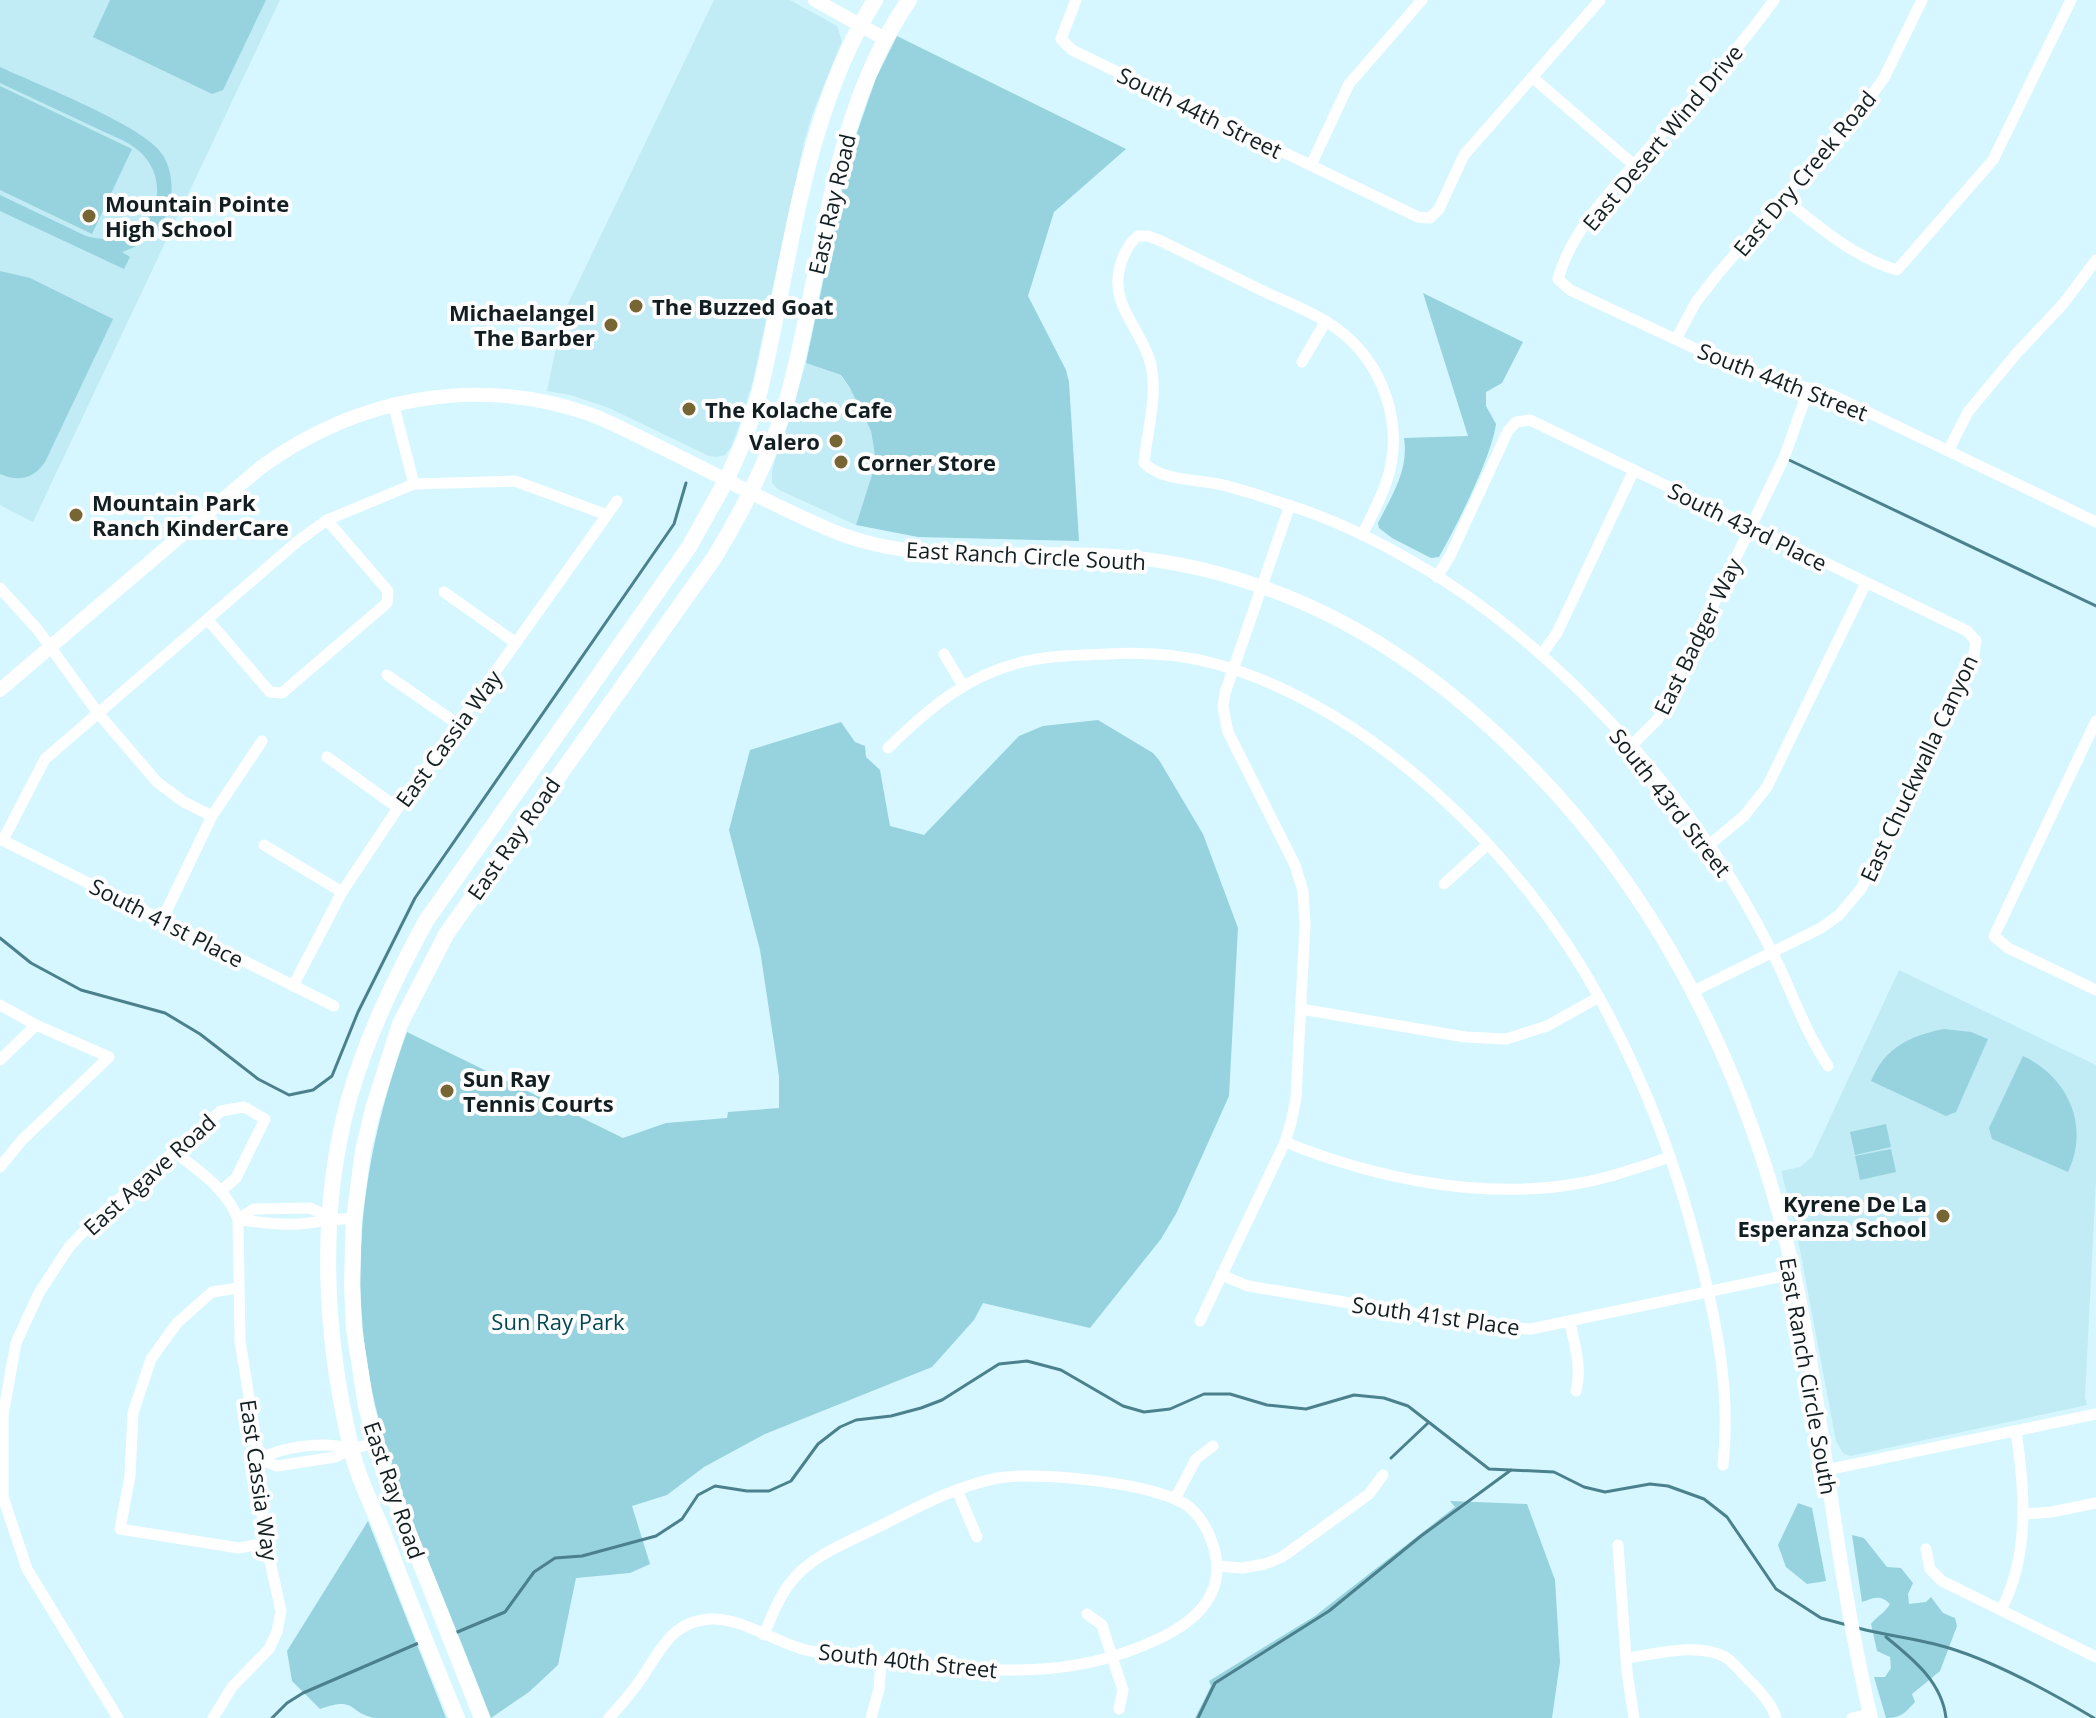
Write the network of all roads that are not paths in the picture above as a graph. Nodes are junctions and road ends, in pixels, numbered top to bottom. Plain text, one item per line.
1 (815, 0) edge
2 (875, 0) edge
3 (909, 0) edge
4 (1076, 0) edge
5 (1422, 0) edge
6 (1600, 0) edge
7 (1774, 0) edge
8 (1922, 0) edge
9 (2071, 0) edge
10 (859, 25) junction
11 (883, 38) junction
12 (1532, 77) junction
13 (1311, 165) junction
14 (1634, 165) junction
15 (1783, 198) junction
16 (2096, 260) edge
17 (1558, 279) joint
18 (1326, 321) junction
19 (1676, 339) junction
20 (1302, 362) dead end
21 (1809, 388) junction
22 (393, 403) junction
23 (1948, 451) junction
24 (1634, 470) junction
25 (414, 484) junction
26 (740, 485) junction
27 (617, 501) dead end
28 (1290, 505) junction
29 (607, 515) junction
30 (327, 520) junction
31 (2096, 522) edge
32 (1750, 527) junction
33 (1362, 535) junction
34 (1437, 577) junction
35 (1866, 583) junction
36 (1261, 586) junction
37 (0, 588) edge
38 (444, 592) dead end
39 (208, 620) junction
40 (1976, 641) joint
41 (516, 643) junction
42 (51, 647) junction
43 (944, 654) dead end
44 (1541, 655) junction
45 (1233, 669) junction
46 (387, 675) dead end
47 (963, 686) junction
48 (0, 690) edge
49 (575, 710) junction
50 (98, 713) junction
51 (2096, 721) edge
52 (595, 723) junction
53 (459, 725) junction
54 (262, 741) dead end
55 (1632, 745) junction
56 (888, 748) dead end
57 (327, 757) dead end
58 (398, 808) junction
59 (212, 816) junction
60 (1, 839) edge
61 (264, 845) dead end
62 (1487, 845) junction
63 (1709, 845) junction
64 (1444, 884) dead end
65 (342, 892) junction
66 (162, 920) junction
67 (1772, 953) junction
68 (293, 986) junction
69 (2096, 990) edge
70 (1694, 991) junction
71 (1599, 997) junction
72 (0, 1005) edge
73 (334, 1006) dead end
74 (1301, 1009) junction
75 (36, 1025) junction
76 (0, 1060) edge
77 (1828, 1066) dead end
78 (1285, 1142) junction
79 (173, 1151) junction
80 (1670, 1157) junction
81 (0, 1167) edge
82 (222, 1190) junction
83 (331, 1218) junction
84 (238, 1219) junction
85 (354, 1219) junction
86 (1793, 1274) junction
87 (1221, 1275) junction
88 (238, 1288) junction
89 (1708, 1292) junction
90 (1200, 1321) dead end
91 (1570, 1323) junction
92 (1576, 1391) dead end
93 (2096, 1414) edge
94 (2016, 1431) junction
95 (376, 1443) junction
96 (1213, 1446) dead end
97 (351, 1449) junction
98 (259, 1459) junction
99 (1723, 1465) dead end
100 (1826, 1470) junction
101 (1383, 1475) dead end
102 (957, 1490) junction
103 (1175, 1499) junction
104 (2096, 1503) edge
105 (2024, 1514) junction
106 (977, 1537) dead end
107 (266, 1543) junction
108 (1618, 1545) dead end
109 (1926, 1549) dead end
110 (1217, 1566) junction
111 (2001, 1610) junction
112 (1087, 1614) dead end
113 (764, 1635) junction
114 (2096, 1657) edge
115 (1113, 1658) junction
116 (1627, 1658) junction
117 (881, 1662) junction
118 (1119, 1709) dead end
119 (1870, 1716) edge
120 (118, 1718) edge
121 (213, 1718) edge
122 (457, 1718) edge
123 (482, 1718) edge
124 (609, 1718) edge
125 (871, 1718) edge
126 (1634, 1718) edge
127 (1776, 1718) edge
128 (1852, 1718) edge

1 - 10 street
2 - 10 main road, East Ray Road
3 - 11 main road, East Ray Road
4 - 13 street, South 44th Street
5 - 13 street
6 - 12 street
7 - 14 street, East Desert Wind Drive
8 - 15 street, East Dry Creek Road
9 - 15 street
10 - 11 street
10 - 26 main road, East Ray Road
11 - 26 main road, East Ray Road
12 - 13 street, South 44th Street
12 - 14 street
14 - 17 street, East Desert Wind Drive
15 - 19 street, East Dry Creek Road
16 - 23 street
17 - 19 street, South 44th Street
18 - 20 street
18 - 28 street, South 43rd Street
18 - 33 street
19 - 21 street, South 44th Street
21 - 23 street, South 44th Street
21 - 32 street, East Badger Way
22 - 25 street
22 - 26 street, East Ranch Circle South
22 - 42 street, East Ranch Circle South
23 - 31 street, South 44th Street
24 - 32 street, South 43rd Place
24 - 34 street, South 43rd Place
24 - 44 street
25 - 29 street
25 - 30 street
26 - 36 street, East Ranch Circle South
26 - 49 main road, East Ray Road
26 - 52 main road, East Ray Road
27 - 29 street, East Cassia Way
28 - 33 street, South 43rd Street
28 - 36 street
29 - 41 street, East Cassia Way
30 - 39 street
30 - 39 street
32 - 35 street, South 43rd Place
32 - 55 street, East Badger Way
33 - 34 street, South 43rd Street
34 - 44 street, South 43rd Street
35 - 40 street, South 43rd Place
35 - 63 street
36 - 45 street
36 - 70 street, East Ranch Circle South
37 - 42 street
38 - 41 street
39 - 50 street
40 - 67 street, East Chuckwalla Canyon
41 - 53 street, East Cassia Way
42 - 48 street, East Ranch Circle South
42 - 50 street
43 - 47 street
44 - 55 street, South 43rd Street
45 - 47 street
45 - 62 street
45 - 74 street
46 - 53 street
47 - 56 street
49 - 52 main road
49 - 83 main road, East Ray Road
50 - 59 street
50 - 60 street
51 - 69 street
52 - 85 main road, East Ray Road
53 - 58 street, East Cassia Way
54 - 59 street
55 - 63 street, South 43rd Street
57 - 58 street
58 - 65 street, East Cassia Way
59 - 66 street
60 - 66 street, South 41st Place
61 - 65 street
62 - 64 street
62 - 71 street
63 - 67 street, South 43rd Street
65 - 68 street, East Cassia Way
66 - 68 street, South 41st Place
67 - 70 street, East Chuckwalla Canyon
67 - 77 street, South 43rd Street
68 - 73 street, South 41st Place
70 - 86 street, East Ranch Circle South
71 - 74 street
71 - 80 street
72 - 75 street
74 - 78 street
75 - 76 street
75 - 81 street
78 - 80 street
78 - 87 street
79 - 82 street
79 - 82 street, East Agave Road
79 - 120 street, East Agave Road
80 - 89 street
82 - 84 street
83 - 84 street
83 - 85 street
83 - 97 main road, East Ray Road
84 - 88 street, East Cassia Way
85 - 95 main road, East Ray Road
86 - 89 street, South 41st Place
86 - 100 street, East Ranch Circle South
87 - 90 street
87 - 91 street, South 41st Place
88 - 98 street, East Cassia Way
88 - 107 street
89 - 91 street, South 41st Place
89 - 99 street
91 - 92 street
93 - 94 street
94 - 100 street
94 - 105 street
95 - 97 street
95 - 123 main road, East Ray Road
96 - 103 street
97 - 98 street
97 - 122 main road, East Ray Road
98 - 107 street, East Cassia Way
100 - 119 street, East Ranch Circle South
101 - 110 street
102 - 103 street
102 - 106 street
102 - 113 street
103 - 110 street
104 - 105 street
105 - 111 street
107 - 121 street, East Cassia Way
108 - 116 street
109 - 111 street
110 - 115 street, South 40th Street
111 - 114 street
112 - 115 street
113 - 117 street, South 40th Street
113 - 124 street, South 40th Street
115 - 117 street, South 40th Street
115 - 118 street
116 - 126 street
116 - 127 street
117 - 125 street
119 - 128 street

